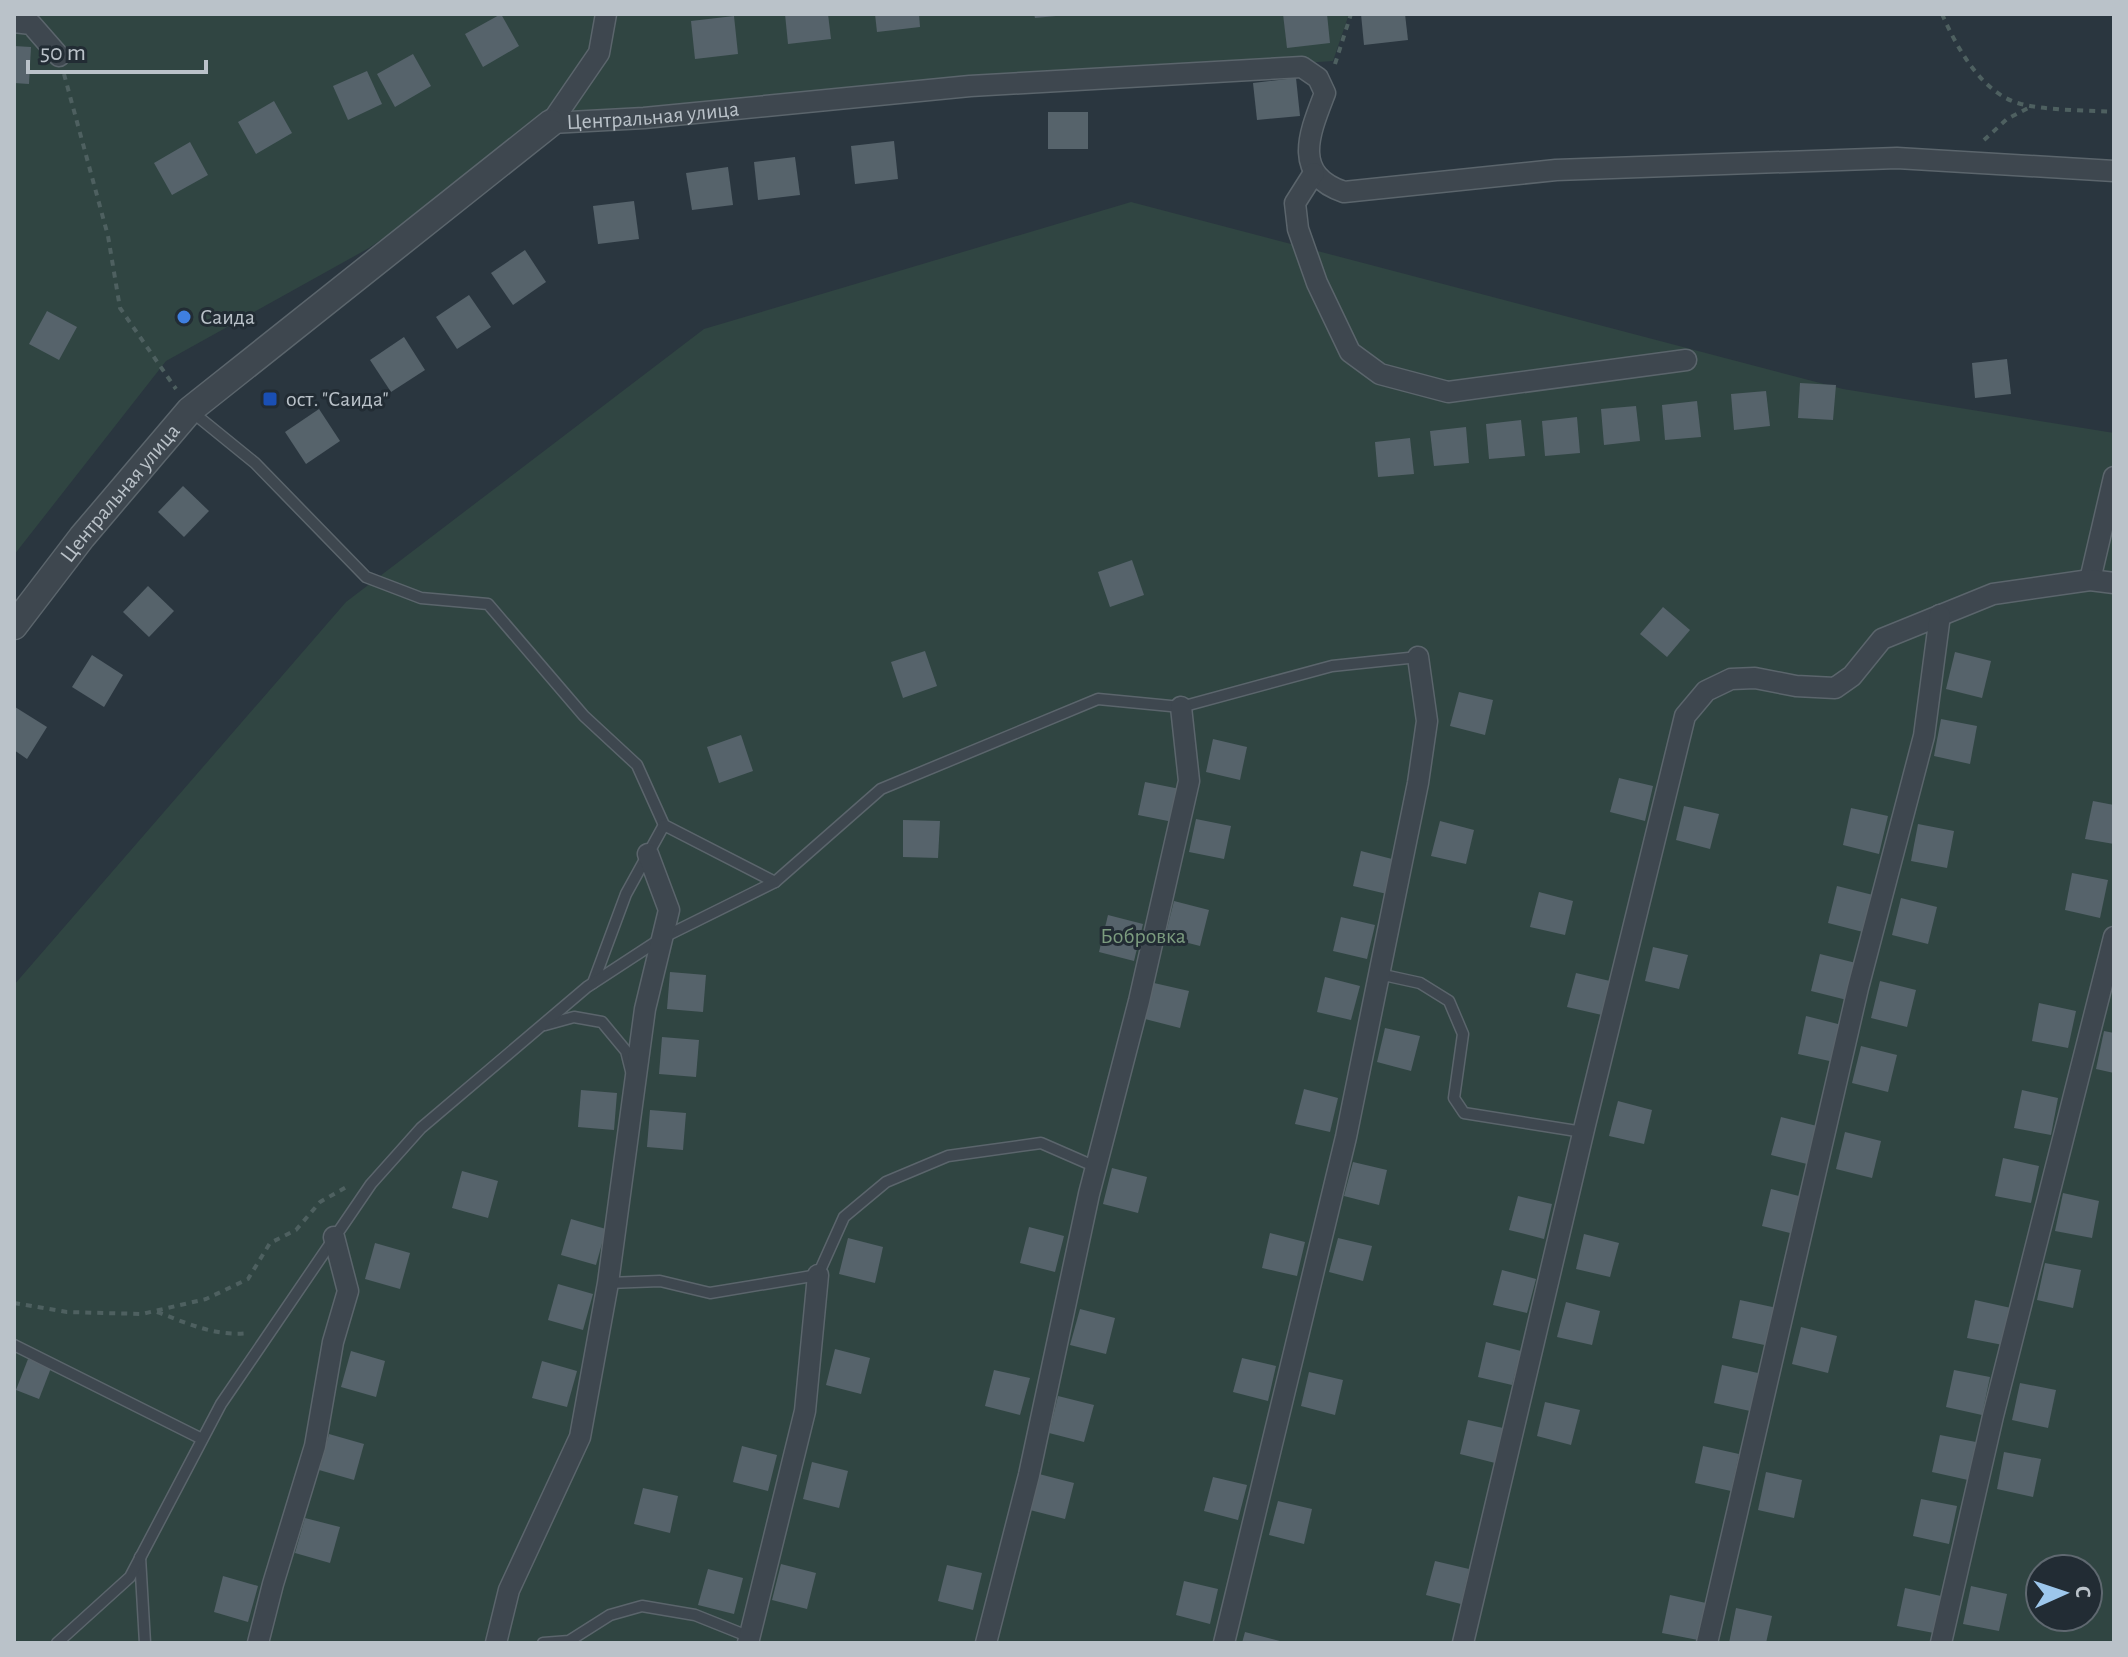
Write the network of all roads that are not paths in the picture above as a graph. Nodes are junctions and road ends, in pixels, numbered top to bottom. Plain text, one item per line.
1 (606, 14) edge
2 (14, 22) edge
3 (59, 56) road end
4 (551, 123) junction
5 (2114, 171) edge
6 (1314, 173) junction
7 (1686, 360) dead end
8 (190, 410) junction
9 (2114, 477) edge
10 (2090, 580) junction
11 (2114, 583) edge
12 (1940, 615) junction
13 (14, 626) edge
14 (1418, 657) joint
15 (1181, 707) junction
16 (664, 825) junction
17 (648, 854) junction
18 (775, 882) junction
19 (2114, 937) edge
20 (662, 938) junction
21 (1379, 974) junction
22 (593, 983) junction
23 (541, 1026) junction
24 (635, 1088) junction
25 (1583, 1132) junction
26 (1096, 1167) junction
27 (334, 1237) junction
28 (818, 1275) junction
29 (608, 1283) junction
30 (14, 1345) edge
31 (202, 1439) junction
32 (140, 1557) junction
33 (749, 1640) edge
34 (57, 1643) edge
35 (145, 1643) edge
36 (258, 1643) edge
37 (496, 1643) edge
38 (543, 1643) edge
39 (986, 1643) edge
40 (1224, 1643) edge
41 (1463, 1643) edge
42 (1707, 1643) edge
43 (1941, 1643) edge

1 - 4 street
2 - 3 street
4 - 6 street, Центральная улица
4 - 8 street, Центральная улица
5 - 6 street
6 - 7 street
8 - 13 street, Центральная улица
8 - 16 lane
9 - 10 street
10 - 11 street
10 - 12 street
12 - 25 street
12 - 42 street
14 - 15 lane
14 - 21 street
15 - 18 lane
15 - 26 street
16 - 17 lane
16 - 18 lane
17 - 20 street
17 - 22 lane
18 - 20 lane
19 - 43 street
20 - 22 lane
20 - 24 street
21 - 25 lane
21 - 40 street
22 - 23 lane
23 - 24 lane
23 - 27 lane
24 - 29 street
25 - 41 street
26 - 28 lane
26 - 39 street
27 - 31 lane
27 - 36 street
28 - 29 lane
28 - 33 street
29 - 37 street
30 - 31 lane
31 - 32 lane
32 - 34 lane
32 - 35 lane
33 - 38 lane

